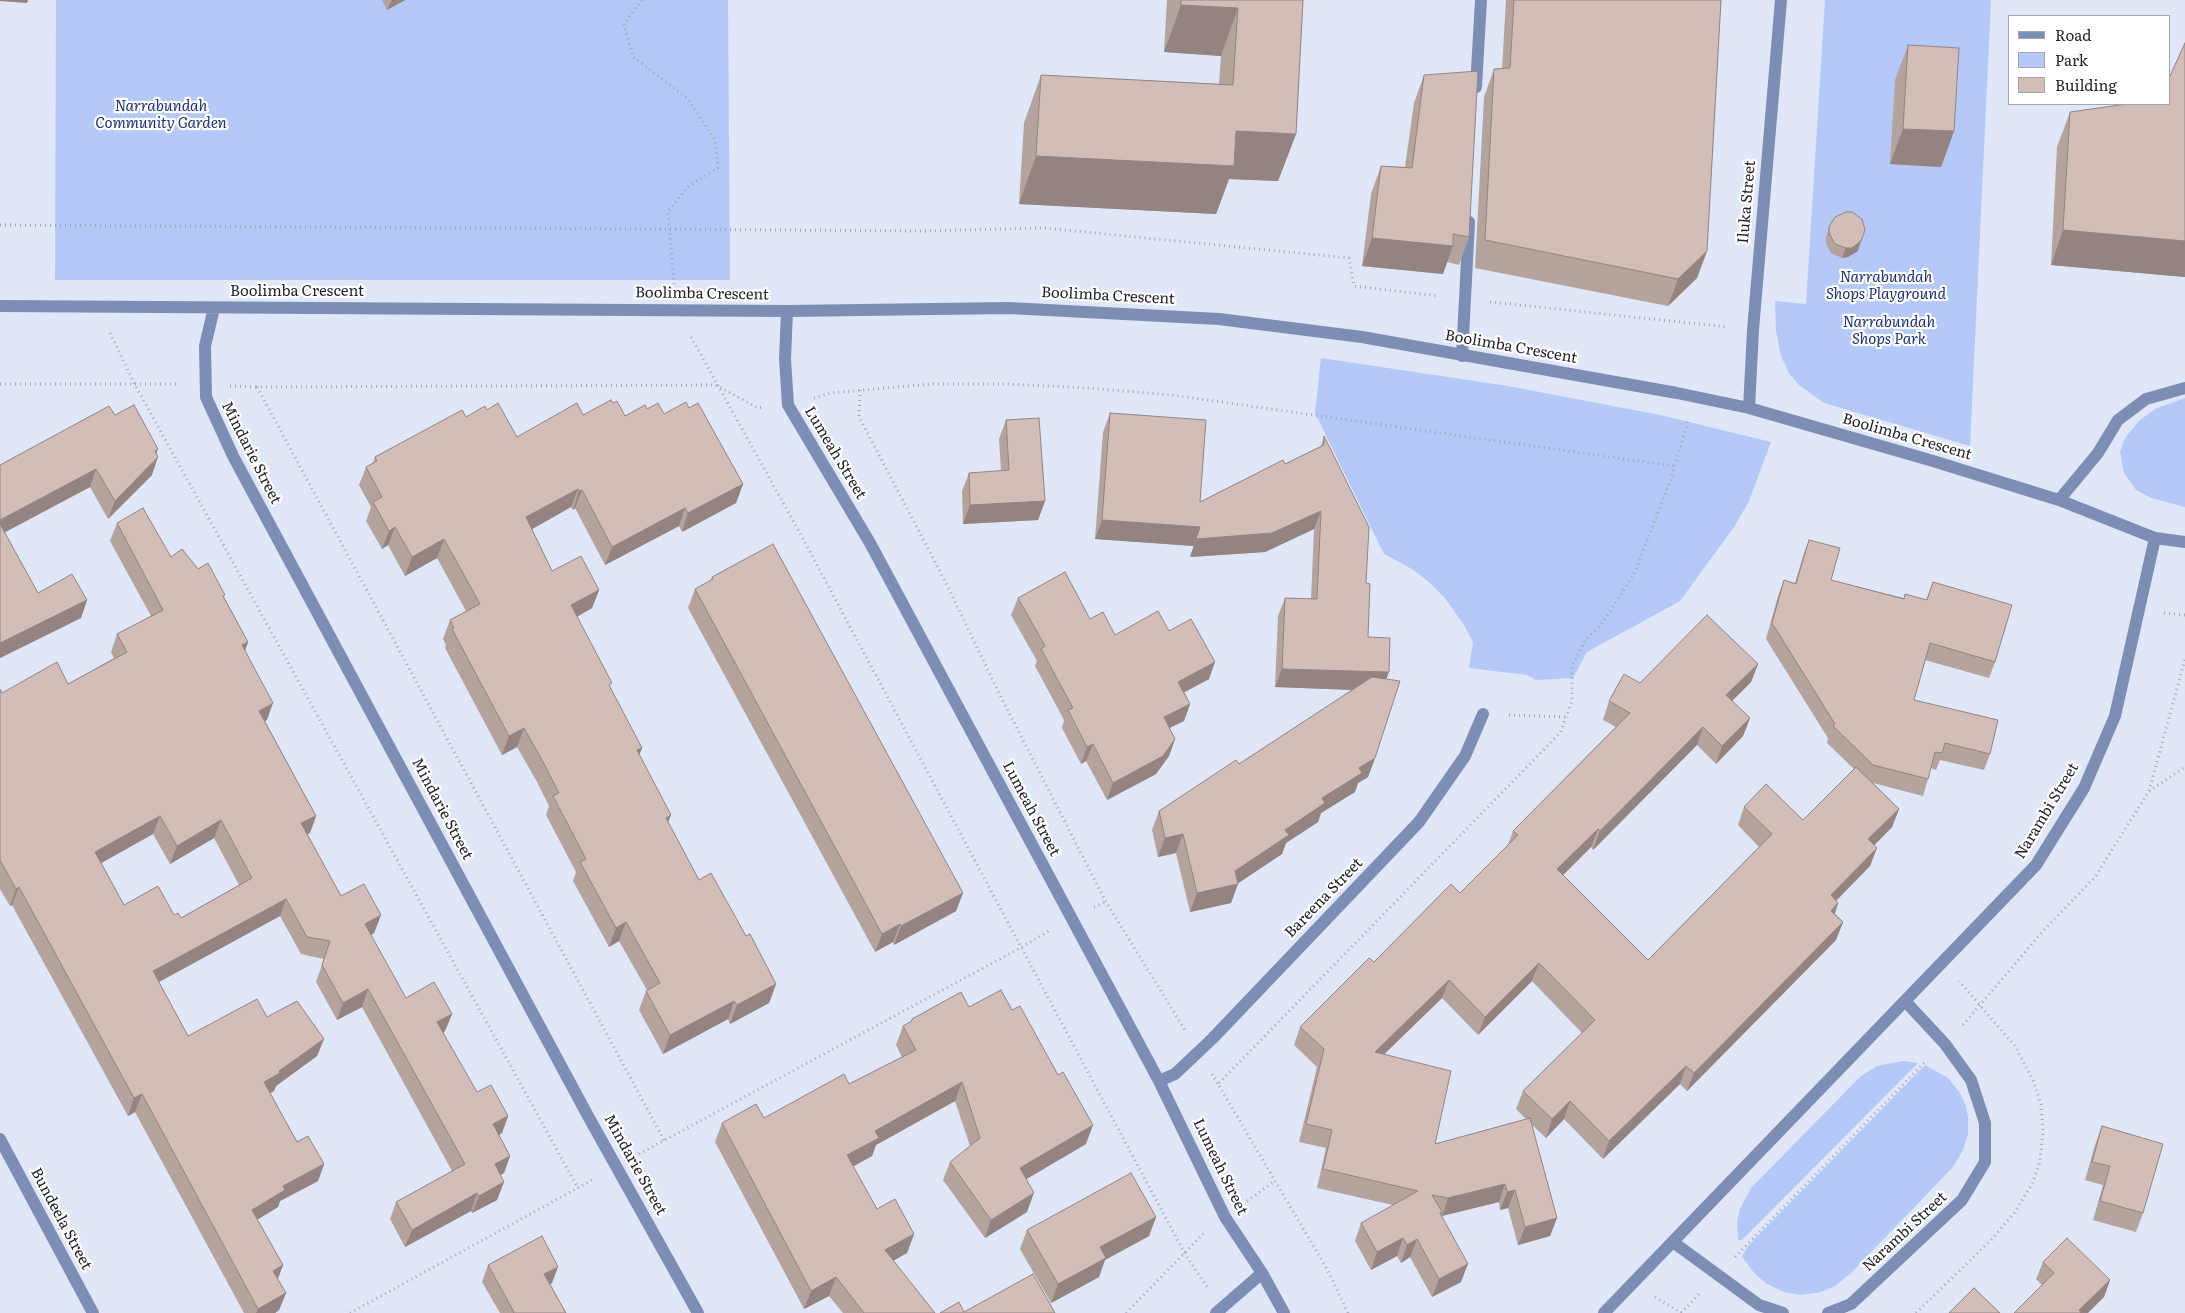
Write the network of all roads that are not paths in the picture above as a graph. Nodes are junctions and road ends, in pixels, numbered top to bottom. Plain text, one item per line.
1 (1481, 0) edge
2 (1781, 0) edge
3 (1476, 100) edge
4 (1470, 210) edge
5 (0, 306) edge
6 (214, 308) junction
7 (787, 311) junction
8 (1462, 356) junction
9 (2185, 388) edge
10 (1749, 408) junction
11 (2059, 500) junction
12 (2155, 538) junction
13 (2185, 542) edge
14 (1483, 714) road end
15 (1906, 1001) junction
16 (1159, 1081) junction
17 (0, 1139) edge
18 (1673, 1242) junction
19 (1262, 1273) junction
20 (1218, 1311) edge
21 (93, 1313) edge
22 (698, 1313) edge
23 (1284, 1313) edge
24 (1604, 1313) edge
25 (1783, 1313) edge
26 (1828, 1313) edge

1 - 3 street
2 - 10 street, Iluka Street
4 - 8 street
5 - 6 street, Boolimba Crescent
6 - 7 street, Boolimba Crescent
6 - 22 street, Mindarie Street
7 - 8 street, Boolimba Crescent
7 - 16 street, Lumeah Street
8 - 10 street, Boolimba Crescent
9 - 11 street
10 - 11 street, Boolimba Crescent
11 - 12 street, Boolimba Crescent
12 - 13 street, Boolimba Crescent
12 - 15 street, Narambi Street
14 - 16 street, Bareena Street
15 - 18 street, Narambi Street
15 - 26 street, Narambi Street
16 - 19 street, Lumeah Street
17 - 21 street, Bundeela Street
18 - 24 street, Narambi Street
18 - 25 street
19 - 20 street
19 - 23 street, Lumeah Street

